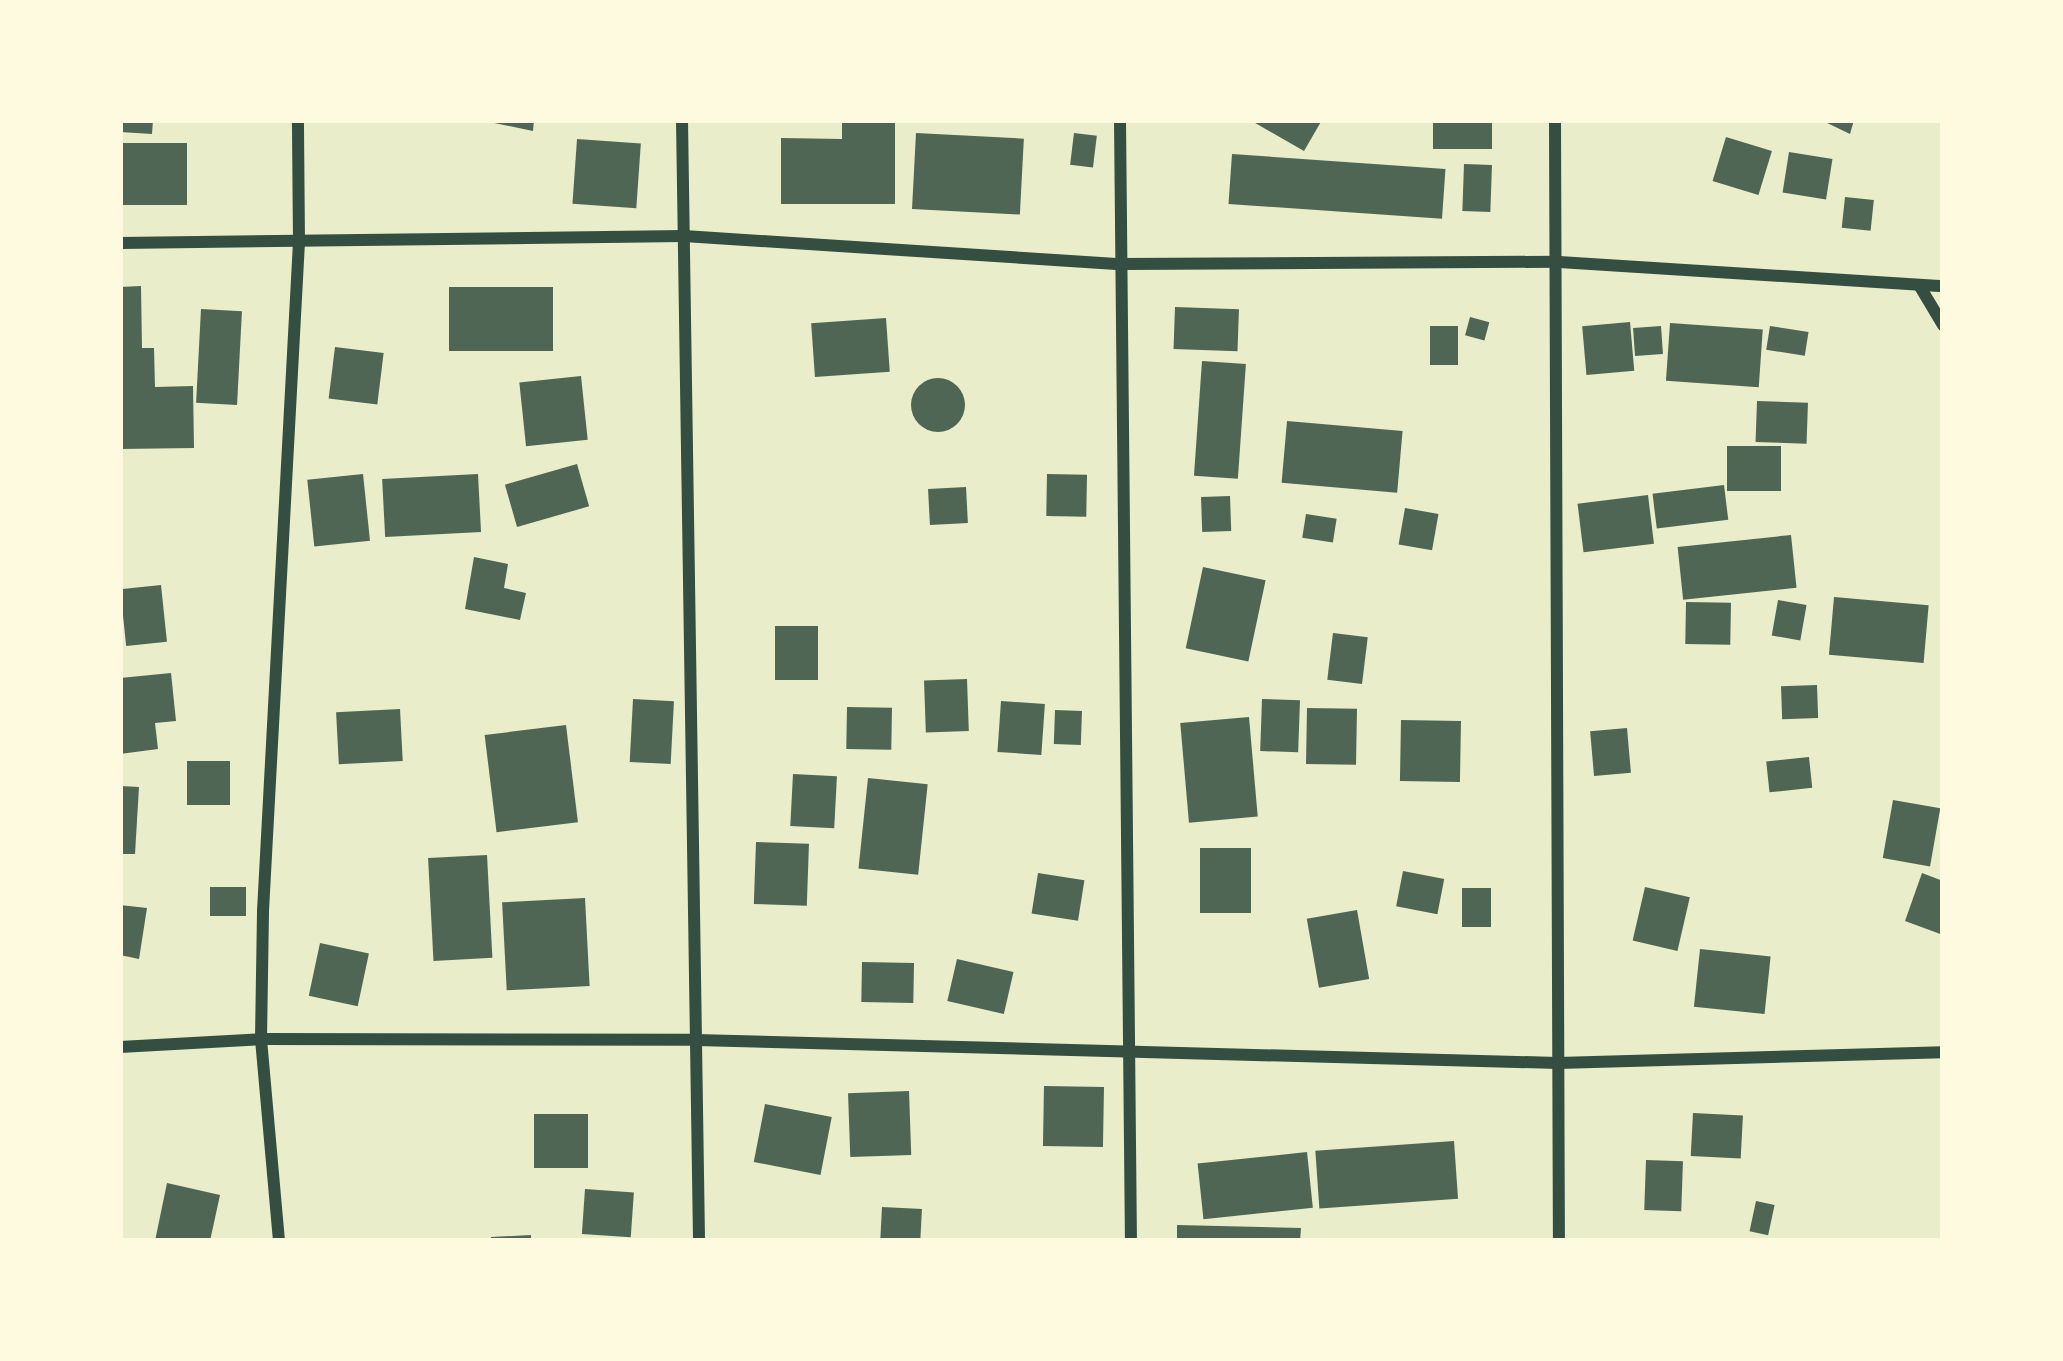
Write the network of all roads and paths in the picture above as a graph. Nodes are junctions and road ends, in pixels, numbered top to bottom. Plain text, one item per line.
1 (298, 120) edge
2 (682, 120) edge
3 (1120, 120) edge
4 (1555, 120) edge
5 (684, 236) junction
6 (120, 243) edge
7 (299, 243) junction
8 (1559, 262) junction
9 (1120, 263) junction
10 (1919, 285) junction
11 (1943, 286) edge
12 (1943, 325) edge
13 (261, 1039) junction
14 (696, 1040) junction
15 (120, 1047) edge
16 (1130, 1047) junction
17 (1943, 1052) edge
18 (1558, 1063) junction
19 (279, 1241) edge
20 (699, 1241) edge
21 (1131, 1241) edge
22 (1558, 1241) edge

1 - 7 street
2 - 5 street
3 - 9 street
4 - 8 street
5 - 7 street
5 - 9 street
5 - 14 street
6 - 7 street
7 - 13 street
8 - 9 street
8 - 10 street
8 - 18 street
9 - 16 street
10 - 11 street
10 - 12 street
13 - 14 street
13 - 15 street
13 - 19 street
14 - 16 street
14 - 20 street
16 - 18 street
16 - 21 street
17 - 18 street
18 - 22 street

